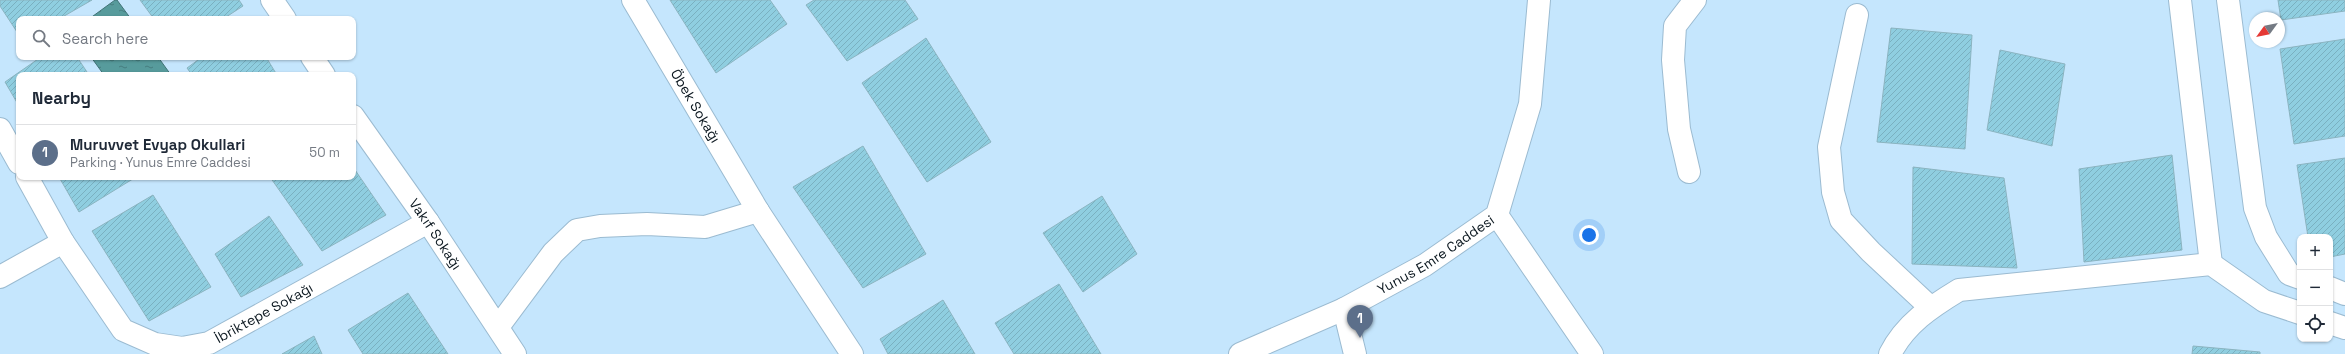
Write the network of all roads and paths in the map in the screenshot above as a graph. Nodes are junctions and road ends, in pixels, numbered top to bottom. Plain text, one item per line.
1 (272, 0) edge
2 (633, 0) edge
3 (1539, 0) edge
4 (1695, 0) edge
5 (2180, 0) edge
6 (2228, 0) edge
7 (1857, 15) dead end
8 (283, 16) edge
9 (314, 60) edge
10 (322, 72) edge
11 (356, 120) edge
12 (0, 129) edge
13 (16, 158) edge
14 (1689, 172) dead end
15 (29, 180) edge
16 (758, 211) junction
17 (1497, 215) junction
18 (428, 222) junction
19 (63, 242) junction
20 (2211, 264) junction
21 (0, 277) edge
22 (2297, 277) edge
23 (2333, 289) edge
24 (2345, 294) edge
25 (1930, 307) junction
26 (1344, 309) junction
27 (2297, 312) edge
28 (2333, 324) edge
29 (498, 328) junction
30 (2345, 328) edge
31 (184, 351) edge
32 (515, 354) edge
33 (852, 354) edge
34 (1240, 354) edge
35 (1355, 354) edge
36 (1592, 354) edge
37 (1890, 354) edge

1 - 8 street
2 - 16 street, Öbek Sokağı
3 - 17 street, Yunus Emre Caddesi
4 - 14 street
5 - 20 street
6 - 22 street
7 - 25 street
9 - 10 street
11 - 18 street, Vakıf Sokağı
12 - 13 street
15 - 19 street, İbriktepe Sokağı
16 - 29 street
16 - 33 street, Öbek Sokağı
17 - 26 street, Yunus Emre Caddesi
17 - 36 street
18 - 29 street, Vakıf Sokağı
18 - 31 street, İbriktepe Sokağı
19 - 21 street
19 - 31 street, İbriktepe Sokağı
20 - 25 street
20 - 27 street
23 - 24 street
25 - 37 street
26 - 34 street, Yunus Emre Caddesi
26 - 35 street
28 - 30 street
29 - 32 street, Vakıf Sokağı

